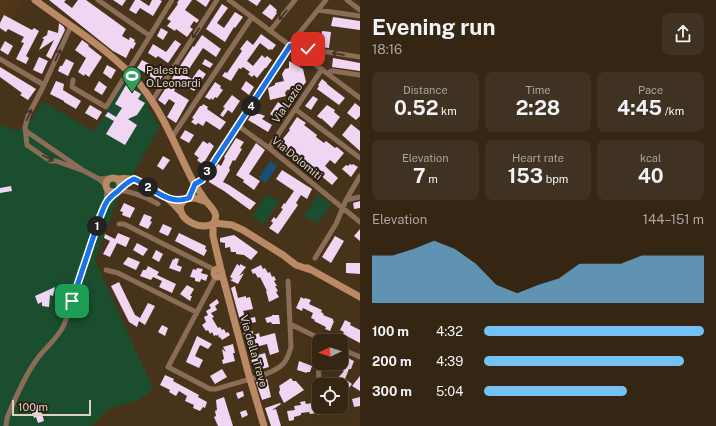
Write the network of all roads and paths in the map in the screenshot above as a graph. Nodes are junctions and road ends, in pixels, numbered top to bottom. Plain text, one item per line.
1 (36, 0) edge
2 (43, 0) edge
3 (98, 0) edge
4 (172, 0) edge
5 (217, 0) edge
6 (229, 0) edge
7 (295, 0) edge
8 (326, 0) edge
9 (347, 0) edge
10 (354, 2) edge
11 (48, 8) junction
12 (318, 10) junction
13 (360, 10) edge
14 (360, 16) edge
15 (252, 17) junction
16 (71, 26) junction
17 (270, 31) junction
18 (150, 36) junction
19 (290, 46) junction
20 (301, 54) junction
21 (360, 57) edge
22 (0, 59) edge
23 (322, 69) junction
24 (128, 72) junction
25 (328, 74) junction
26 (360, 75) edge
27 (73, 80) dead end
28 (44, 85) junction
29 (360, 98) edge
30 (152, 102) junction
31 (295, 108) junction
32 (238, 125) junction
33 (26, 131) junction
34 (172, 137) junction
35 (269, 148) junction
36 (360, 158) edge
37 (84, 171) junction
38 (360, 176) edge
39 (110, 178) junction
40 (99, 179) junction
41 (118, 179) junction
42 (134, 179) junction
43 (195, 184) junction
44 (106, 187) junction
45 (118, 190) junction
46 (360, 198) edge
47 (187, 199) junction
48 (171, 200) junction
49 (346, 200) junction
50 (207, 202) junction
51 (106, 203) junction
52 (158, 204) dead end
53 (342, 208) junction
54 (180, 211) junction
55 (215, 212) junction
56 (360, 222) edge
57 (119, 224) dead end
58 (214, 224) junction
59 (232, 225) junction
60 (201, 227) junction
61 (213, 236) junction
62 (315, 258) dead end
63 (106, 270) dead end
64 (218, 273) junction
65 (288, 281) dead end
66 (360, 297) edge
67 (196, 312) junction
68 (290, 324) junction
69 (312, 335) edge
70 (348, 352) edge
71 (360, 358) edge
72 (250, 378) junction
73 (6, 426) edge
74 (264, 426) edge

1 - 11 main road
2 - 11 main road
3 - 18 street
4 - 18 street
5 -> 30 street
6 - 15 street
7 -> 17 street
8 - 12 street
9 - 10 street
10 - 13 street
11 - 16 main road
12 - 14 street
12 - 19 street
15 - 17 street
15 - 34 street
16 - 24 main road
28 -> 16 street
17 - 19 street
18 - 24 street
19 - 20 street
19 - 32 street
21 -> 20 street
20 - 23 street
22 - 28 street
23 - 25 street
23 - 31 street, Via Lazio
24 - 27 street
24 - 30 main road
25 - 26 street
25 - 29 street
33 -> 28 street
30 - 34 main road
31 - 35 street, Via Lazio
31 - 36 street
32 - 35 street, Via Dolomiti
32 - 43 street
33 - 37 street
33 -> 37 street
34 - 43 main road
35 - 53 street, Via Dolomiti
37 - 40 street
38 - 49 street
39 - 40 street
39 - 41 main road
39 - 44 main road
40 - 44 street
41 - 42 main road
41 - 45 main road
42 - 45 main road
42 - 48 main road
43 - 47 main road
43 - 50 main road
44 - 45 main road
44 - 51 street
45 - 51 street
45 - 52 street
46 - 49 street
47 - 48 main road
47 - 50 main road
47 - 54 main road
48 - 54 main road
49 - 53 street
50 - 55 main road
51 - 73 street
53 - 56 street, Via Dolomiti
53 - 62 street
54 - 60 main road
55 - 58 main road
55 - 59 main road
57 - 64 street
58 - 59 main road
58 - 60 main road
58 - 61 main road
59 - 61 main road
59 - 66 main road
60 - 61 main road
61 - 64 main road
63 - 67 street
64 - 67 street
64 - 72 main road, Via della Trave
65 - 68 street
67 - 72 street
68 - 69 street
68 - 72 street
70 - 71 street
72 - 74 main road, Via della Trave

